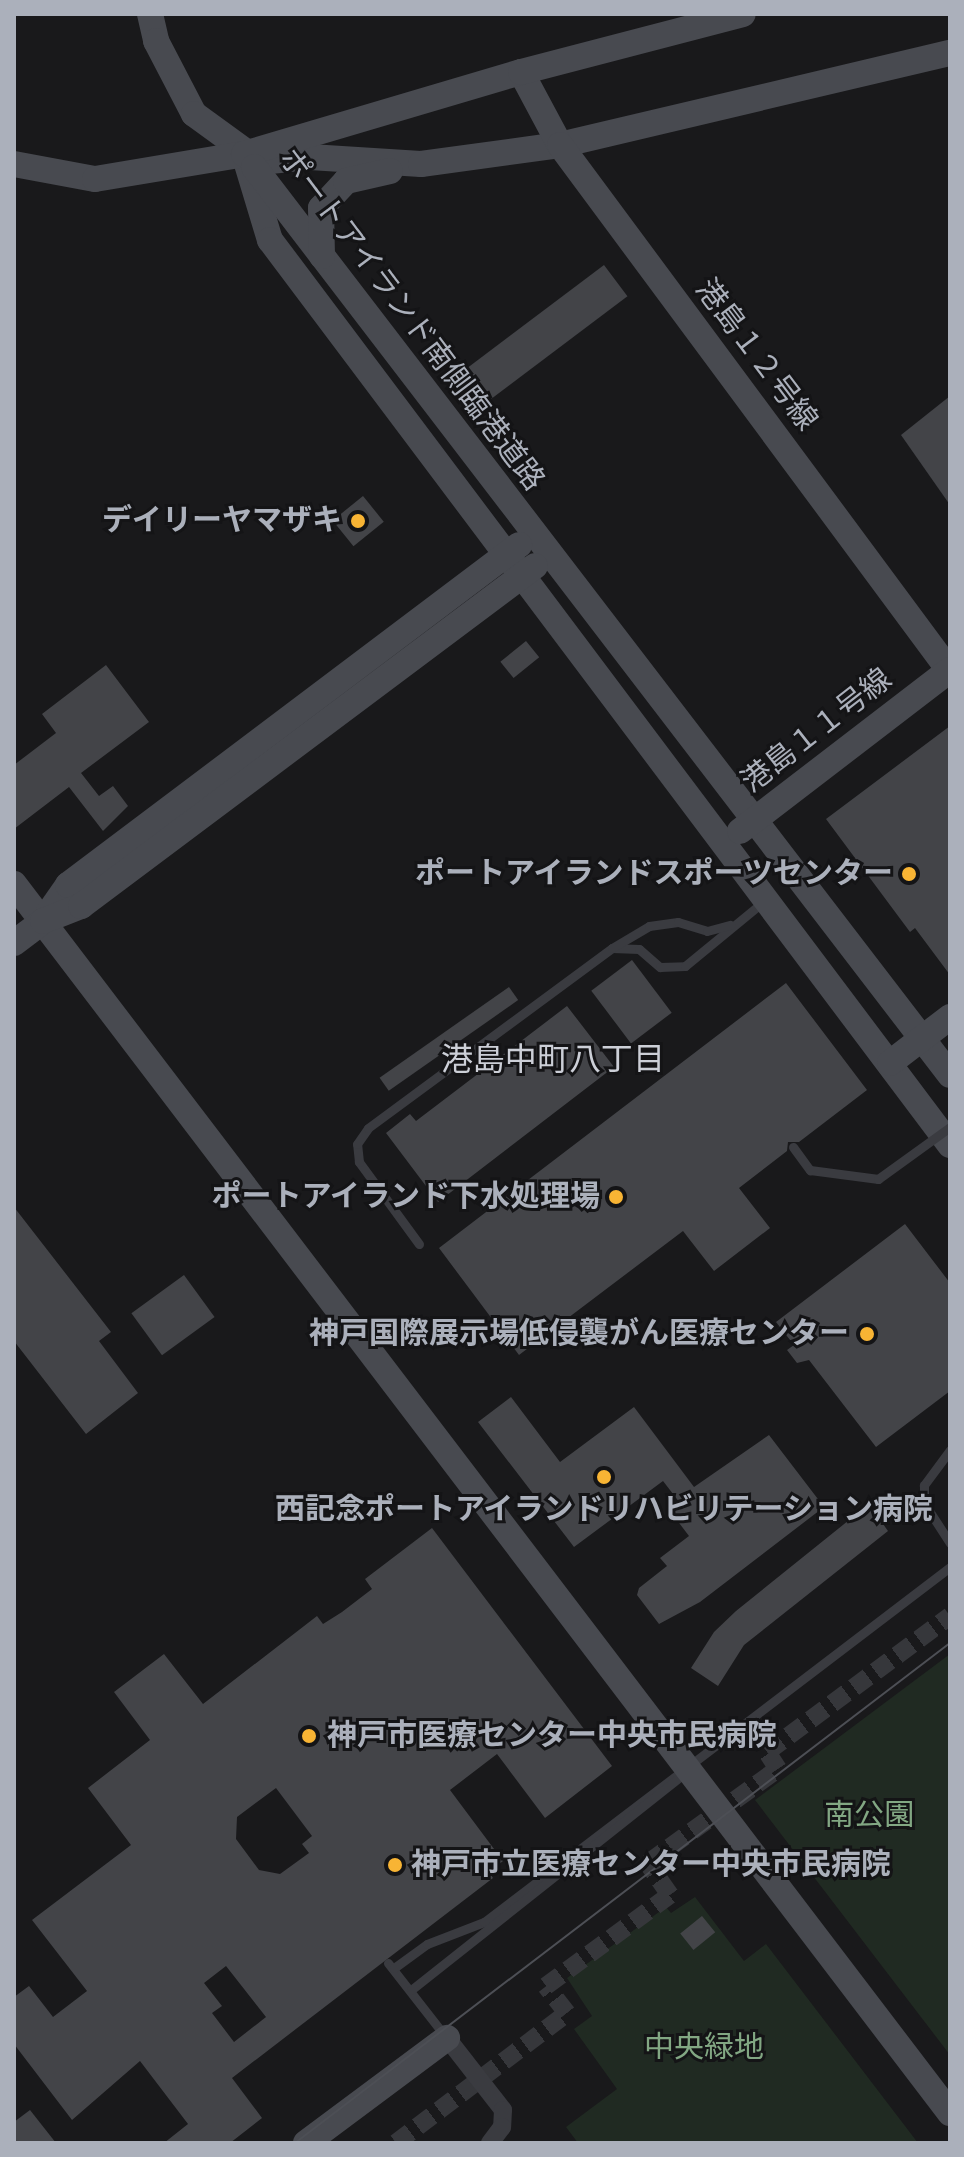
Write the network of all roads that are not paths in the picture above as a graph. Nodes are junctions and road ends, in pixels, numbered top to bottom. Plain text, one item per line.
1 (150, 14) edge
2 (743, 14) edge
3 (950, 53) edge
4 (521, 72) junction
5 (560, 145) junction
6 (244, 154) junction
7 (14, 164) edge
8 (421, 164) junction
9 (322, 256) junction
10 (542, 543) junction
11 (513, 566) junction
12 (950, 670) edge
13 (754, 820) junction
14 (723, 843) junction
15 (14, 884) edge
16 (766, 899) junction
17 (43, 921) junction
18 (730, 925) junction
19 (14, 943) edge
20 (612, 948) junction
21 (950, 1017) edge
22 (923, 1038) junction
23 (890, 1063) junction
24 (947, 1066) edge
25 (910, 1090) junction
26 (950, 1127) edge
27 (950, 1145) edge
28 (793, 1147) dead end
29 (419, 1244) dead end
30 (950, 1450) edge
31 (950, 1543) edge
32 (950, 1567) edge
33 (687, 1768) junction
34 (411, 1990) junction
35 (447, 2038) junction
36 (950, 2113) edge
37 (306, 2143) edge
38 (490, 2143) edge

1 - 6 street
2 - 4 street
3 - 5 street
4 - 5 street, 港島１２号線
4 - 6 street
5 - 8 street
5 - 12 street, 港島１２号線
6 - 7 street
6 - 8 street
6 - 9 street, ポートアイランド南側臨港道路
6 - 11 street, ポートアイランド南側臨港道路
8 - 9 street
9 - 10 street, ポートアイランド南側臨港道路
10 - 11 street
10 - 13 street, ポートアイランド南側臨港道路
11 - 14 street, ポートアイランド南側臨港道路
11 - 17 street
12 - 13 street, 港島１１号線
13 - 14 street, 港島１１号線
13 - 22 street, ポートアイランド南側臨港道路
14 - 16 street, ポートアイランド南側臨港道路
15 - 17 street
16 - 18 lane
16 - 23 street, ポートアイランド南側臨港道路
17 - 19 street
17 - 33 street
18 - 20 lane
18 - 20 lane
20 - 29 lane
21 - 22 street
22 - 23 street
22 - 24 street, ポートアイランド南側臨港道路
23 - 25 street, ポートアイランド南側臨港道路
24 - 25 street
25 - 27 street, ポートアイランド南側臨港道路
26 - 28 lane, bridge
30 - 31 lane
32 - 33 lane
33 - 34 lane
33 - 34 lane
33 - 36 street
34 - 35 lane
35 - 37 street
35 - 38 street

